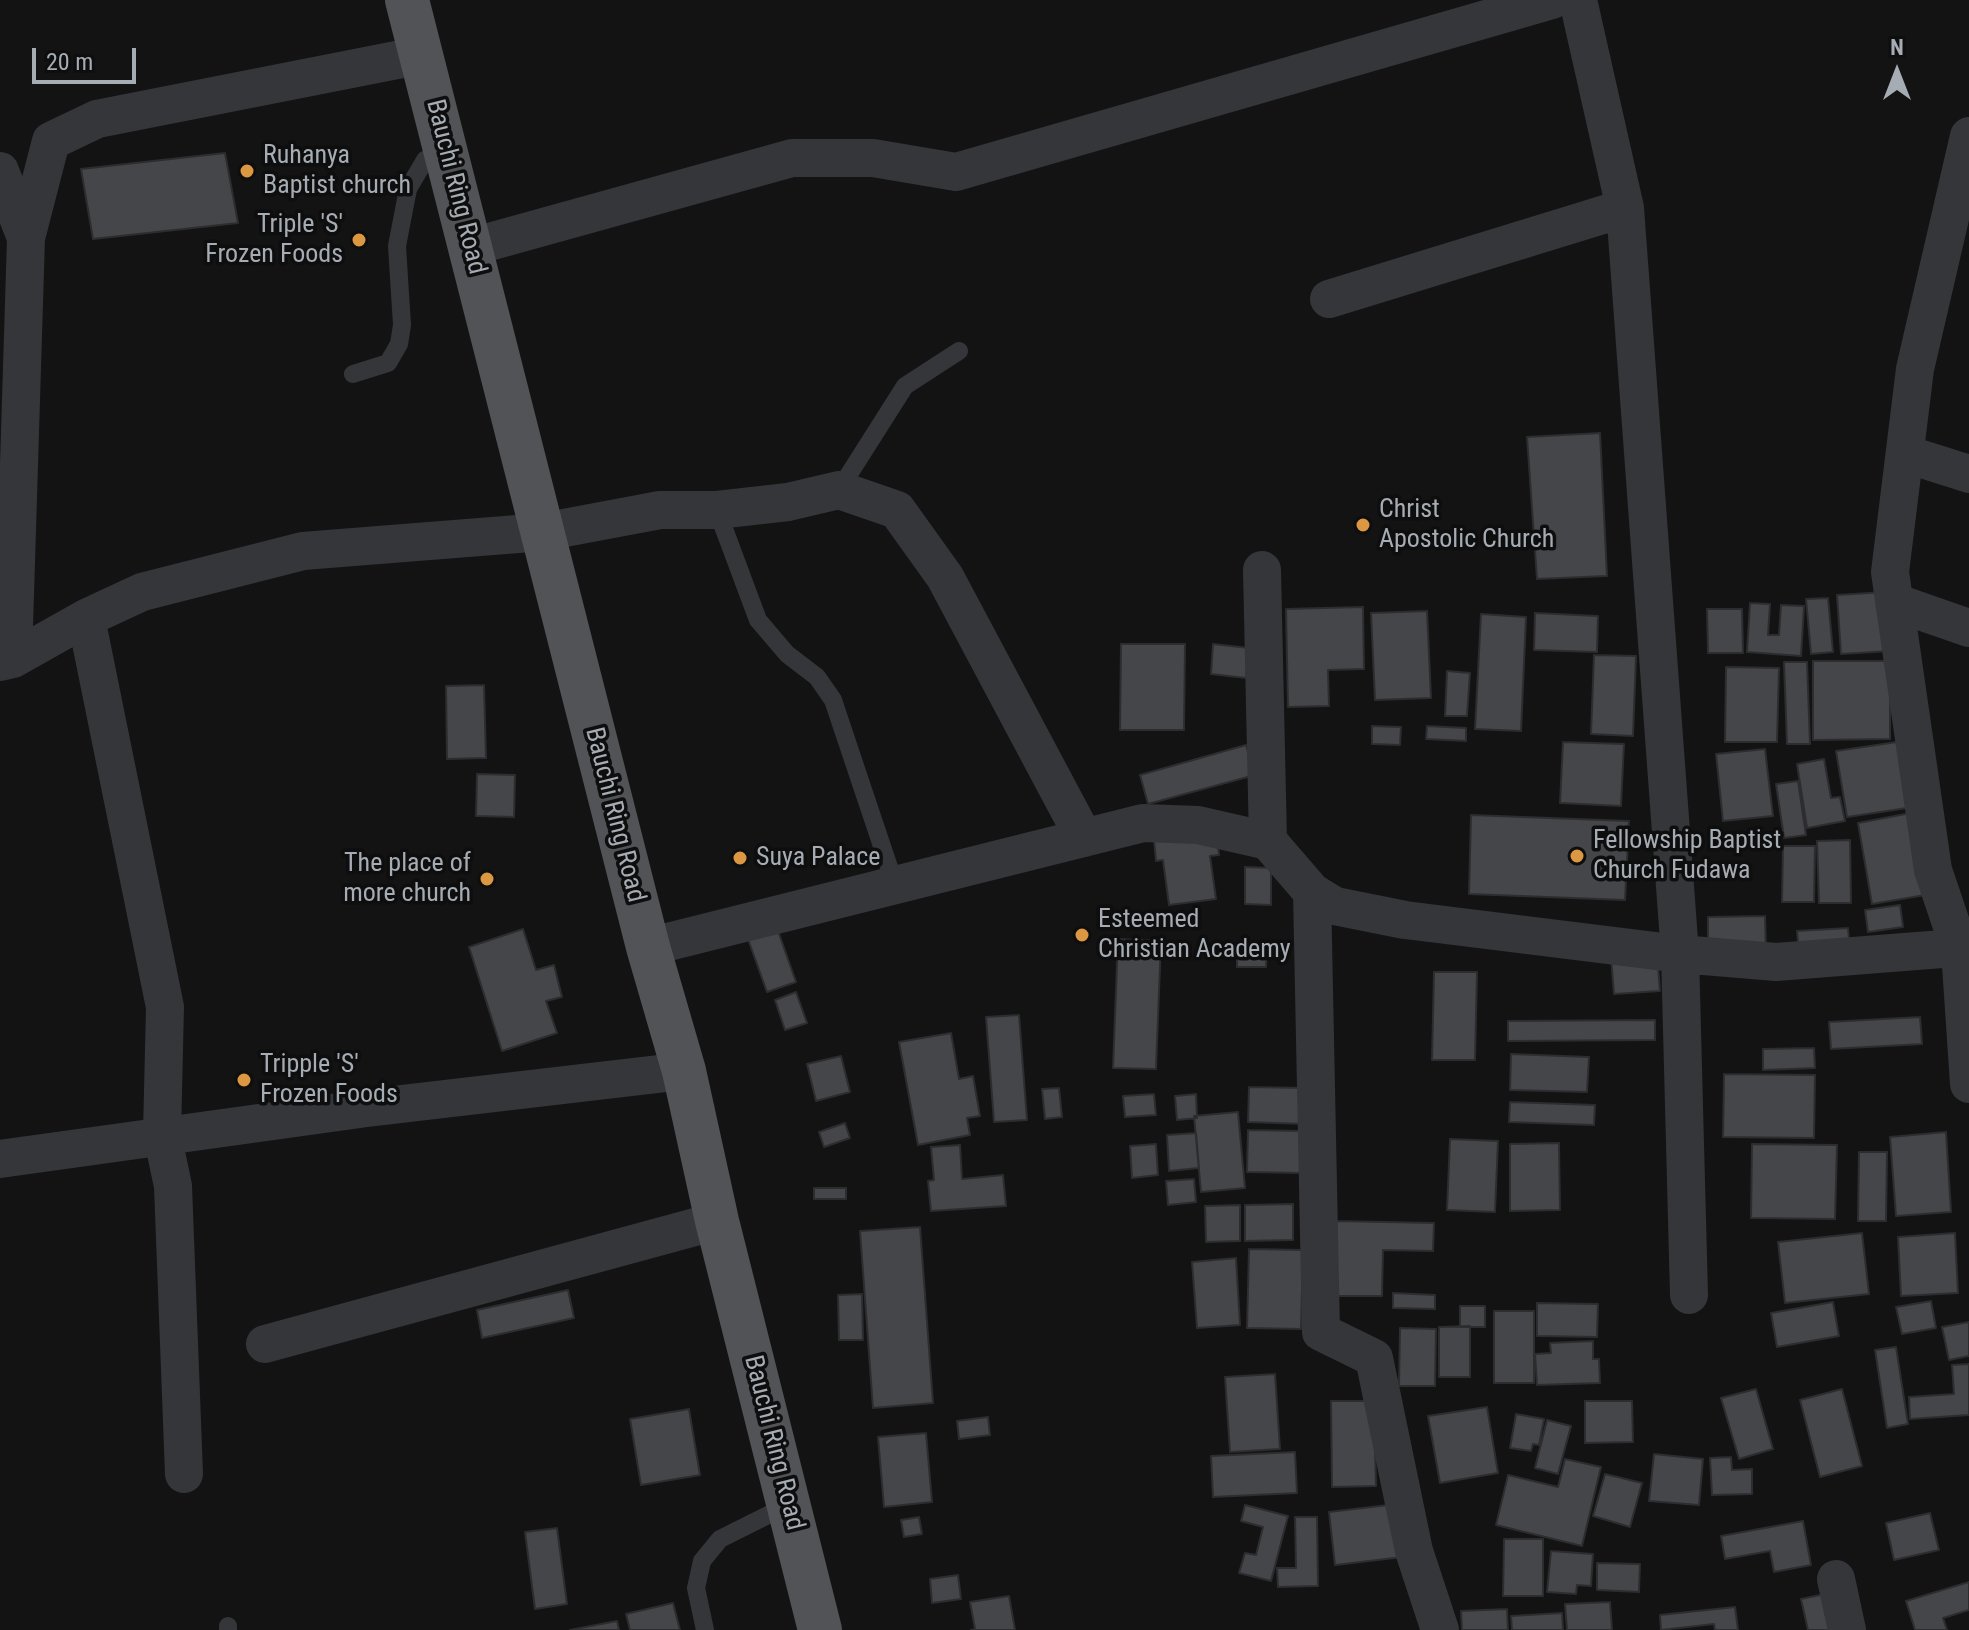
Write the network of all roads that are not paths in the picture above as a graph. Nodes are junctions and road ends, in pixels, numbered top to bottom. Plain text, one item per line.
1 (407, 0) edge
2 (1552, 0) edge
3 (1578, 0) edge
4 (422, 55) junction
5 (1969, 136) edge
6 (446, 150) junction
7 (0, 171) edge
8 (1625, 208) junction
9 (26, 238) junction
10 (471, 247) junction
11 (1329, 299) dead end
12 (959, 351) dead end
13 (353, 374) dead end
14 (1906, 454) junction
15 (1969, 474) edge
16 (839, 490) junction
17 (717, 510) junction
18 (543, 532) junction
19 (1262, 570) dead end
20 (1894, 602) junction
21 (86, 618) junction
22 (1969, 628) edge
23 (7, 661) edge
24 (1084, 838) junction
25 (1268, 841) junction
26 (895, 885) junction
27 (1312, 892) junction
28 (648, 947) junction
29 (1964, 948) edge
30 (1680, 954) junction
31 (1968, 1069) edge
32 (684, 1071) junction
33 (1969, 1084) edge
34 (162, 1134) junction
35 (0, 1159) edge
36 (717, 1221) junction
37 (1689, 1295) dead end
38 (265, 1344) dead end
39 (184, 1474) dead end
40 (788, 1505) junction
41 (1836, 1579) dead end
42 (705, 1630) edge
43 (820, 1630) edge
44 (1440, 1630) edge
45 (1847, 1630) edge

1 - 4 main road, Bauchi Ring Road
2 - 10 street
3 - 8 street
4 - 6 main road, Bauchi Ring Road
4 - 9 street
5 - 14 street
6 - 10 main road, Bauchi Ring Road
6 - 13 lane
7 - 9 street
8 - 11 street
8 - 30 street
9 - 23 street
10 - 18 main road, Bauchi Ring Road
12 - 16 lane
14 - 15 street
14 - 20 street
16 - 17 street
16 - 24 street
17 - 18 street
17 - 26 lane
18 - 21 street
18 - 28 main road, Bauchi Ring Road
19 - 25 street
20 - 22 street
20 - 29 street
21 - 23 street
21 - 34 street
24 - 25 street
24 - 26 street
25 - 27 street
26 - 28 street
27 - 30 street
27 - 44 street
28 - 32 main road, Bauchi Ring Road
29 - 30 street
29 - 31 street
30 - 37 street
31 - 33 street
32 - 34 street
32 - 36 main road, Bauchi Ring Road
34 - 35 street
34 - 39 street
36 - 38 street
36 - 40 main road, Bauchi Ring Road
40 - 42 lane
40 - 43 main road, Bauchi Ring Road
41 - 45 street

